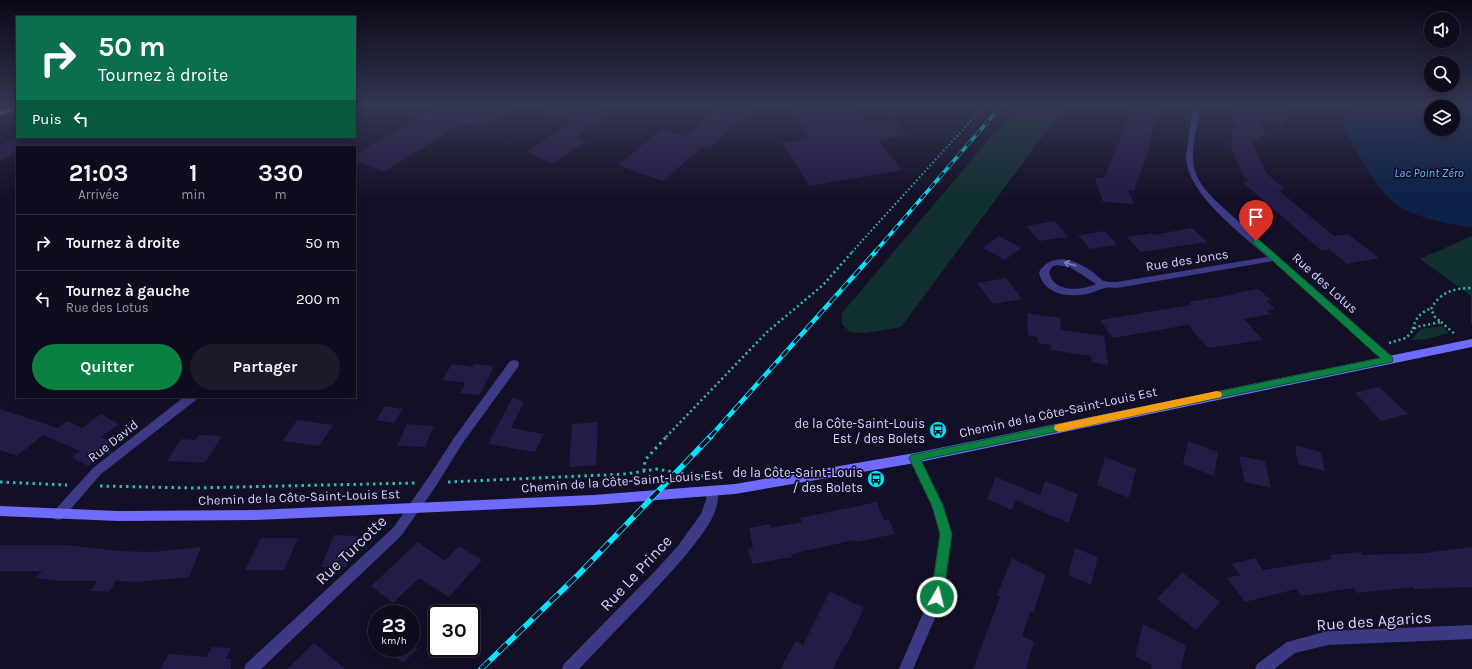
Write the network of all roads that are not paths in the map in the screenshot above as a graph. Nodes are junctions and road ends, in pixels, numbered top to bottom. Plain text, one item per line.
1 (1193, 136) edge
2 (1276, 258) junction
3 (1103, 285) junction
4 (1472, 343) edge
5 (1388, 359) junction
6 (514, 364) dead end
7 (191, 398) edge
8 (915, 458) junction
9 (712, 491) junction
10 (415, 507) junction
11 (0, 511) edge
12 (58, 514) junction
13 (1472, 632) edge
14 (251, 669) edge
15 (568, 669) edge
16 (906, 669) edge
17 (1262, 669) edge

1 - 2 street, Rue des Lotus
2 - 3 street, Rue des Joncs
2 - 5 street, Rue des Lotus
3 -> 3 street, Rue des Joncs
4 - 5 street, Chemin de la Côte-Saint-Louis Est
5 - 8 street, Chemin de la Côte-Saint-Louis Est
6 - 10 street, Rue Turcotte
7 - 12 street, Rue David
8 - 9 street, Chemin de la Côte-Saint-Louis Est
8 - 16 street
9 - 10 street, Chemin de la Côte-Saint-Louis Est
9 - 15 street, Rue Le Prince
10 - 12 street, Chemin de la Côte-Saint-Louis Est
10 - 14 street, Rue Turcotte
11 - 12 street, Chemin de la Côte-Saint-Louis Est
13 - 17 street, Rue des Agarics

